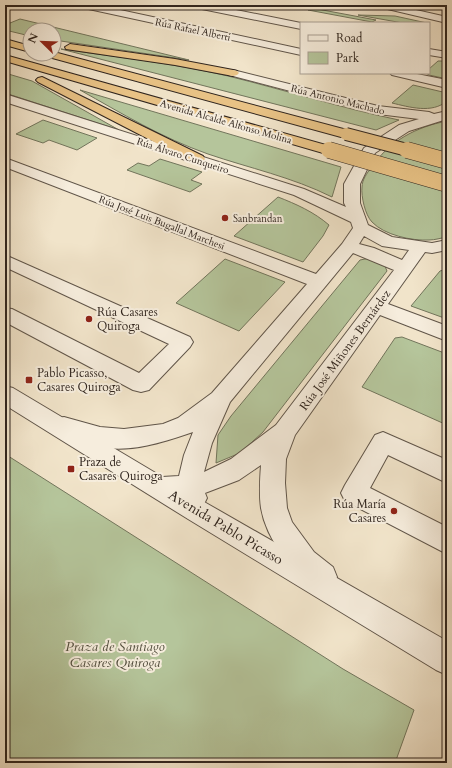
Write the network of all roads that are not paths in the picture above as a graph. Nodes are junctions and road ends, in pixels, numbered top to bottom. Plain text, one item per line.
1 (84, 5) edge
2 (197, 5) edge
3 (382, 5) edge
4 (405, 5) edge
5 (447, 14) edge
6 (447, 20) edge
7 (300, 26) edge
8 (5, 36) edge
9 (22, 39) edge
10 (5, 42) edge
11 (62, 46) edge
12 (22, 47) edge
13 (300, 52) edge
14 (430, 52) edge
15 (447, 55) edge
16 (5, 58) edge
17 (62, 58) edge
18 (5, 68) edge
19 (233, 73) joint
20 (401, 74) edge
21 (447, 84) edge
22 (5, 98) edge
23 (445, 116) edge
24 (198, 159) junction
25 (447, 161) edge
26 (5, 162) edge
27 (447, 184) edge
28 (359, 224) junction
29 (349, 247) junction
30 (436, 247) edge
31 (5, 260) edge
32 (405, 268) junction
33 (320, 282) junction
34 (377, 307) junction
35 (5, 314) edge
36 (447, 334) edge
37 (5, 394) edge
38 (220, 400) junction
39 (50, 421) junction
40 (285, 431) junction
41 (447, 472) edge
42 (162, 488) joint
43 (194, 498) junction
44 (447, 541) edge
45 (354, 604) junction
46 (447, 659) edge

1 - 13 street, Rúa Rafael Alberti
2 - 7 street
3 - 6 street
4 - 5 street
8 - 9 highway
10 - 12 highway
11 - 19 highway
14 - 15 street
16 - 27 highway, Avenida Alcalde Alfonso Molina, bridge
17 - 25 highway, Avenida Alcalde Alfonso Molina, bridge
18 - 24 highway
19 - 23 street, Rúa Antonio Machado
20 - 21 street
22 - 24 street, Rúa Álvaro Cunqueiro
23 - 28 street
24 - 28 street, Rúa Álvaro Cunqueiro
26 - 33 street, Rúa José Luis Bugallal Marchesi
28 - 29 street
28 - 30 street, Rúa Álvaro Cunqueiro
29 - 32 street
29 - 33 street
30 - 32 street, Rúa José Miñones Bernárdez
31 - 35 street
32 - 34 street, Rúa José Miñones Bernárdez
33 - 38 street
34 - 36 street
34 - 40 street, Rúa José Miñones Bernárdez
37 - 39 street, Avenida Pablo Picasso
38 - 39 street
38 - 43 street
39 - 42 street, Avenida Pablo Picasso
40 - 43 street, Rúa José Miñones Bernárdez
40 - 45 street, Rúa José Miñones Bernárdez
41 - 44 street
42 - 43 street, Rúa José Miñones Bernárdez
43 - 45 street, Avenida Pablo Picasso
45 - 46 street, Avenida Pablo Picasso

